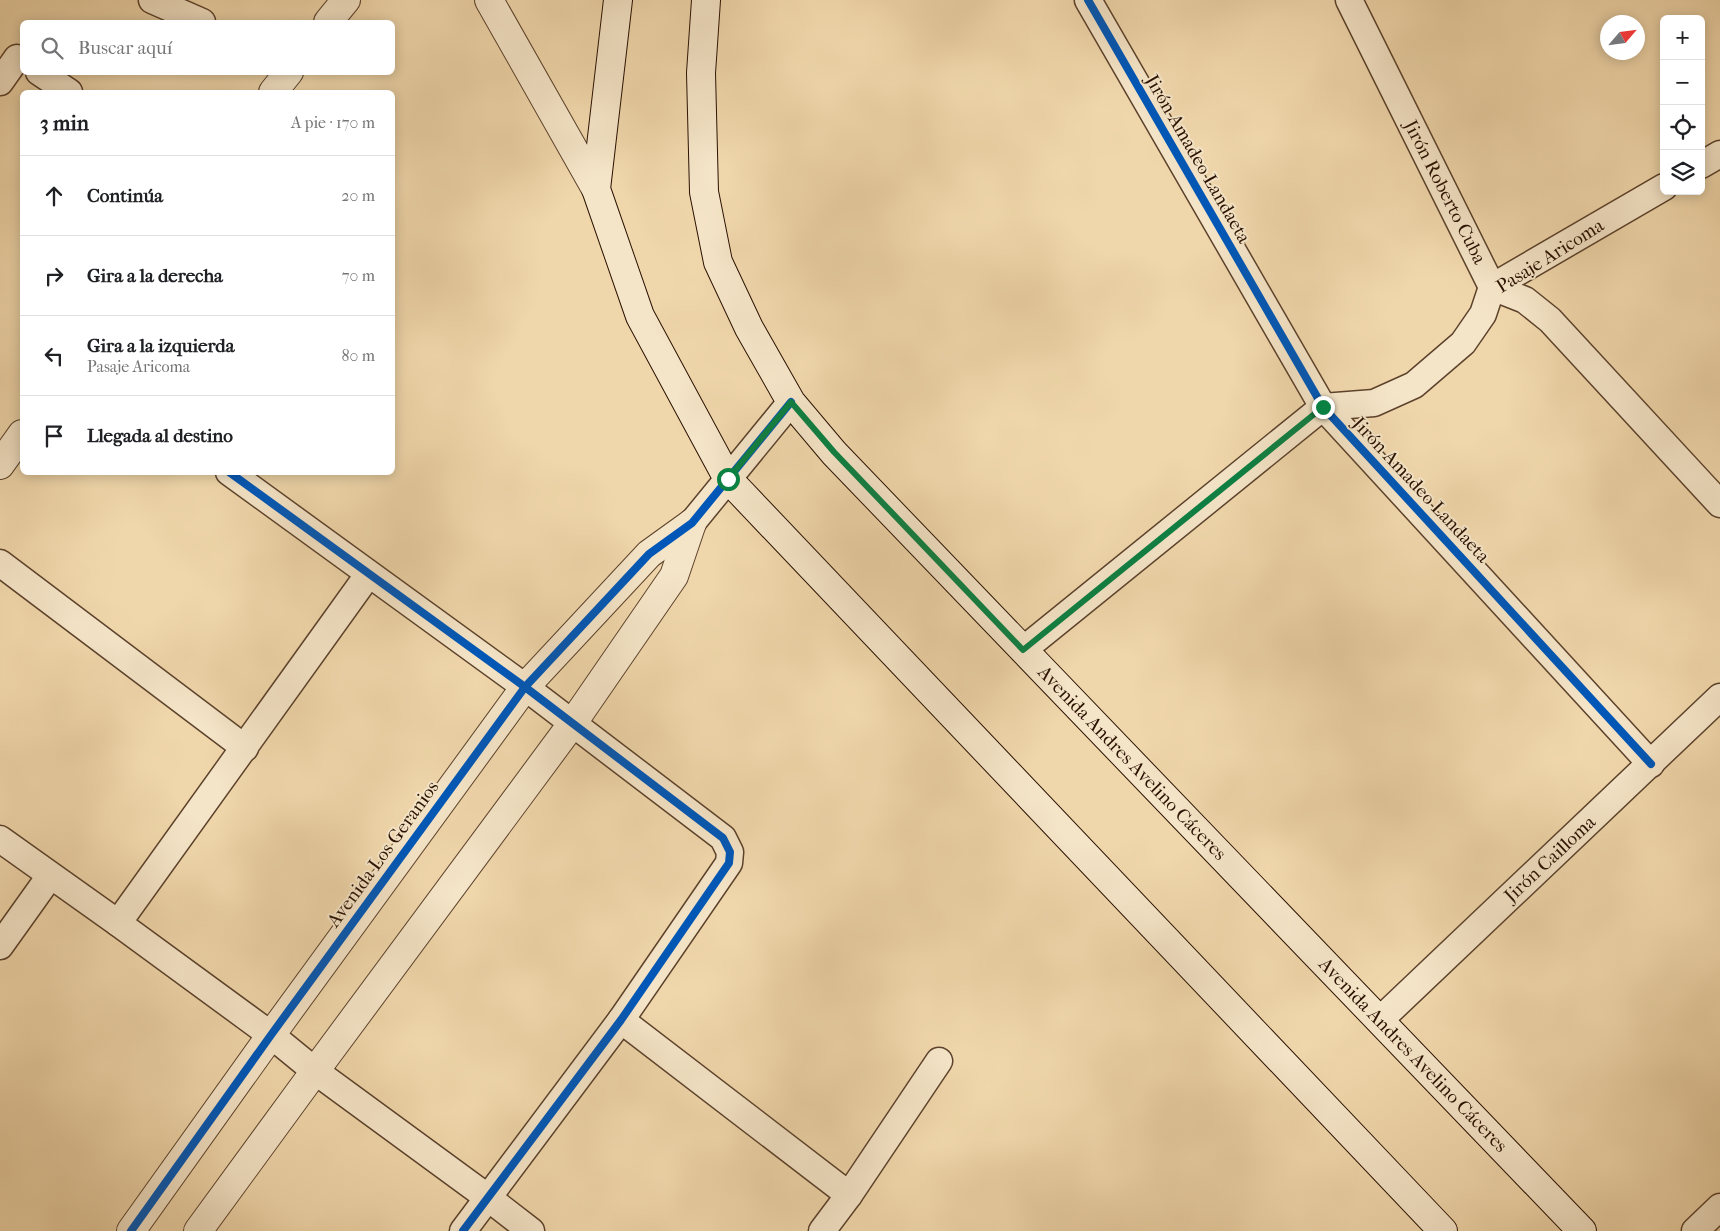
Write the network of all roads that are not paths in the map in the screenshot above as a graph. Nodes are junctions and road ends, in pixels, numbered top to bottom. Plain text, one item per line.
1 (152, 0) edge
2 (346, 0) edge
3 (489, 0) edge
4 (618, 0) edge
5 (706, 0) edge
6 (1088, 0) edge
7 (1349, 0) edge
8 (197, 20) edge
9 (330, 20) edge
10 (13, 55) edge
11 (44, 75) edge
12 (0, 82) edge
13 (66, 90) edge
14 (1720, 154) edge
15 (1705, 163) edge
16 (596, 188) junction
17 (1660, 189) edge
18 (1492, 287) junction
19 (791, 402) junction
20 (1323, 407) junction
21 (20, 437) edge
22 (0, 465) edge
23 (233, 475) edge
24 (728, 479) junction
25 (1720, 504) edge
26 (692, 523) junction
27 (0, 562) edge
28 (368, 575) junction
29 (1023, 650) junction
30 (525, 687) junction
31 (1720, 697) edge
32 (572, 724) junction
33 (245, 748) junction
34 (1651, 764) junction
35 (0, 839) edge
36 (50, 876) junction
37 (118, 922) junction
38 (0, 946) edge
39 (620, 1020) junction
40 (1380, 1020) junction
41 (271, 1035) junction
42 (939, 1061) dead end
43 (314, 1071) junction
44 (849, 1195) junction
45 (487, 1197) junction
46 (1720, 1207) edge
47 (131, 1231) edge
48 (198, 1231) edge
49 (463, 1231) edge
50 (531, 1231) edge
51 (822, 1231) edge
52 (1443, 1231) edge
53 (1582, 1231) edge
54 (1695, 1231) edge

1 - 8 street
2 - 9 main road
3 - 16 main road
4 - 16 main road
5 - 19 main road, Avenida Andres Avelino Cáceres
6 - 20 street, Jirón Amadeo Landaeta
7 - 18 street, Jirón Roberto Cuba
10 - 12 street
11 - 13 street
14 - 15 street
16 - 24 main road
17 - 18 street, Pasaje Aricoma
18 - 20 street, Pasaje Aricoma
18 - 25 street, Jirón Roberto Cuba
19 - 24 street
19 - 29 main road, Avenida Andres Avelino Cáceres
20 - 29 street
20 - 34 street, Jirón Amadeo Landaeta
21 - 22 main road
23 - 28 street
24 - 26 street
24 - 52 main road
26 - 30 main road, Avenida Los Geranios
26 - 32 main road
27 - 33 street
28 - 30 street
28 - 33 street
29 - 40 main road, Avenida Andres Avelino Cáceres
30 - 32 street
30 - 41 main road, Avenida Los Geranios
31 - 34 street, Jirón Cailloma
32 - 39 street
32 - 43 main road
33 - 37 street
34 - 40 street, Jirón Cailloma
35 - 36 street
36 - 37 street
36 - 38 street
37 - 41 street
39 - 44 street
39 - 45 street
40 - 53 main road, Avenida Andres Avelino Cáceres
41 - 43 street
41 - 47 main road, Avenida Los Geranios
42 - 44 street
43 - 45 street
43 - 48 main road
44 - 51 street
45 - 49 street
45 - 50 street
46 - 54 street

